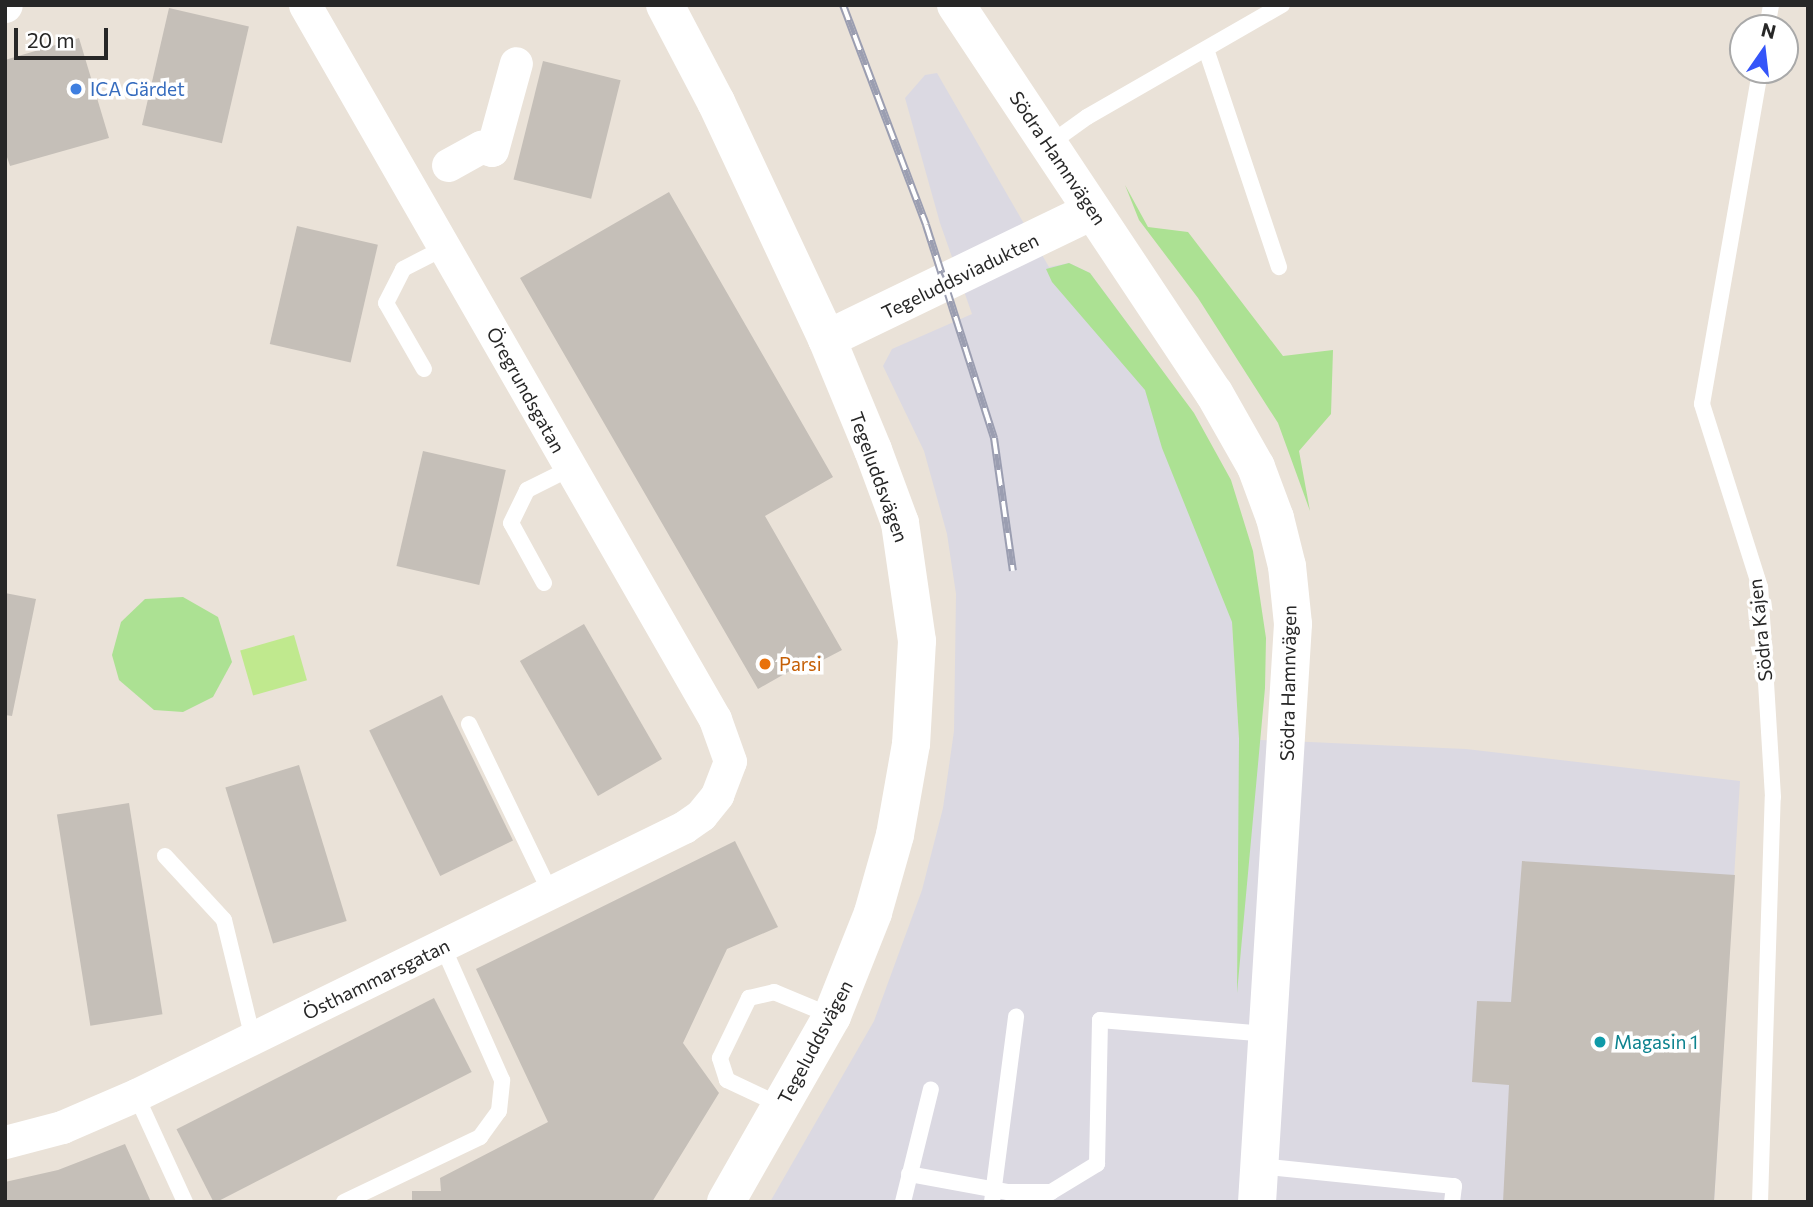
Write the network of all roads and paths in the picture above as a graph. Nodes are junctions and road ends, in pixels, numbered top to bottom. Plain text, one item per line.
1 (305, 5) edge
2 (665, 5) edge
3 (956, 5) edge
4 (1283, 5) edge
5 (1206, 49) junction
6 (516, 63) dead end
7 (1758, 84) edge
8 (1048, 145) junction
9 (448, 165) dead end
10 (1092, 211) junction
11 (446, 247) junction
12 (1279, 267) dead end
13 (827, 339) junction
14 (424, 369) dead end
15 (570, 468) junction
16 (544, 583) dead end
17 (469, 724) dead end
18 (724, 780) joint
19 (165, 856) dead end
20 (551, 894) junction
21 (443, 947) junction
22 (832, 1016) junction
23 (1016, 1017) dead end
24 (1268, 1034) junction
25 (253, 1039) junction
26 (931, 1089) dead end
27 (136, 1095) junction
28 (782, 1106) junction
29 (5, 1142) edge
30 (909, 1174) junction
31 (1258, 1184) edge
32 (993, 1196) edge
33 (185, 1202) edge
34 (345, 1202) edge
35 (726, 1202) edge
36 (902, 1202) edge
37 (1452, 1202) edge
38 (1759, 1202) edge

1 - 11 street, Öregrundsgatan
2 - 13 main road, Tegeluddsvägen
3 - 8 main road, Södra Hamnvägen
4 - 5 lane
5 - 8 lane
5 - 12 lane
6 - 9 street
7 - 38 lane, Södra Kajen
8 - 10 main road, Södra Hamnvägen
10 - 13 main road, Tegeluddsviadukten
10 - 24 main road, Södra Hamnvägen
11 - 14 lane
11 - 15 street, Öregrundsgatan
13 - 22 main road, Tegeluddsvägen
15 - 16 lane
15 - 18 street, Öregrundsgatan
17 - 20 lane
18 - 20 street, Östhammarsgatan
19 - 25 lane
20 - 21 street, Östhammarsgatan
21 - 25 street, Östhammarsgatan
21 - 34 lane
22 - 28 main road, Tegeluddsvägen
22 - 28 lane
23 - 32 lane
24 - 31 main road, Södra Hamnvägen
24 - 32 lane
25 - 27 street, Östhammarsgatan
26 - 30 lane
27 - 29 street, Östhammarsgatan
27 - 33 lane
28 - 35 main road, Tegeluddsvägen
30 - 32 lane
30 - 36 lane
31 - 37 lane

